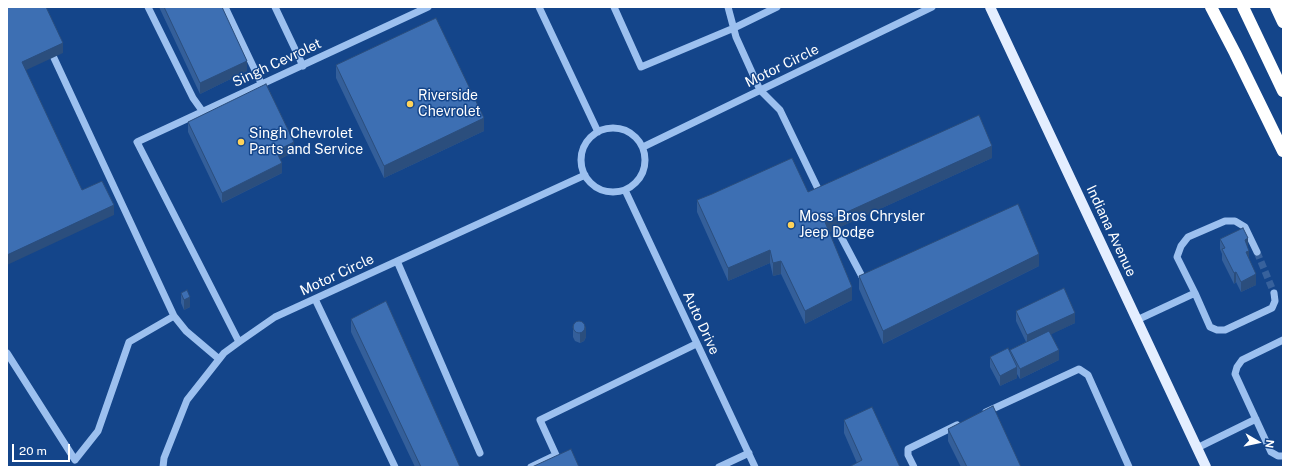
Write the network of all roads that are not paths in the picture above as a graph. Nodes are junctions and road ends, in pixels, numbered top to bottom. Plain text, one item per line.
1 (148, 7) edge
2 (225, 7) edge
3 (275, 7) edge
4 (428, 7) edge
5 (539, 7) edge
6 (614, 7) edge
7 (728, 7) edge
8 (777, 7) edge
9 (932, 7) edge
10 (990, 7) edge
11 (1211, 7) edge
12 (1243, 7) edge
13 (1276, 7) edge
14 (1283, 22) edge
15 (734, 28) junction
16 (54, 58) edge
17 (303, 66) junction
18 (262, 85) junction
19 (760, 90) junction
20 (1283, 91) edge
21 (202, 112) junction
22 (598, 132) junction
23 (643, 147) junction
24 (1283, 151) edge
25 (585, 175) junction
26 (625, 190) junction
27 (822, 198) edge
28 (837, 229) edge
29 (1257, 252) tunnel mouth
30 (397, 261) junction
31 (867, 285) edge
32 (1274, 293) tunnel mouth
33 (1195, 294) junction
34 (315, 299) junction
35 (174, 316) junction
36 (1137, 320) junction
37 (1283, 340) edge
38 (239, 342) junction
39 (696, 344) junction
40 (7, 353) edge
41 (219, 359) junction
42 (978, 416) edge
43 (1256, 420) junction
44 (964, 422) edge
45 (1197, 448) junction
46 (480, 453) dead end
47 (749, 453) junction
48 (1283, 456) edge
49 (163, 467) edge
50 (395, 467) edge
51 (531, 467) edge
52 (719, 467) edge
53 (755, 467) edge
54 (914, 467) edge
55 (1129, 467) edge
56 (1206, 467) edge

1 - 21 street
2 - 18 street
3 - 17 street
4 - 17 street, Singh Cevrolet
5 - 22 street
6 - 15 street
7 - 15 street
8 - 15 street
9 - 19 street, Motor Circle
10 - 36 main road, Indiana Avenue
11 - 24 highway
12 - 20 highway
13 - 14 highway
15 - 19 street
16 - 35 street
17 - 18 street, Singh Cevrolet
18 - 21 street, Singh Cevrolet
19 - 23 street, Motor Circle
19 - 27 street
21 - 38 street, Singh Cevrolet
22 - 23 street
22 - 25 street
23 - 26 street
25 - 26 street
25 - 30 street, Motor Circle
26 - 39 street, Auto Drive
28 - 31 street
29 - 33 street
30 - 34 street, Motor Circle
30 - 46 street
32 - 33 street
33 - 36 street
34 - 38 street, Motor Circle
34 - 50 street
35 - 40 street
35 - 41 street
36 - 45 main road, Indiana Avenue
37 - 43 street
38 - 41 street, Motor Circle
39 - 47 street, Auto Drive
39 - 51 street
41 - 49 street, Motor Circle
42 - 55 street
43 - 45 street
43 - 48 street
44 - 54 street
45 - 56 main road, Indiana Avenue
47 - 52 street
47 - 53 street, Auto Drive

